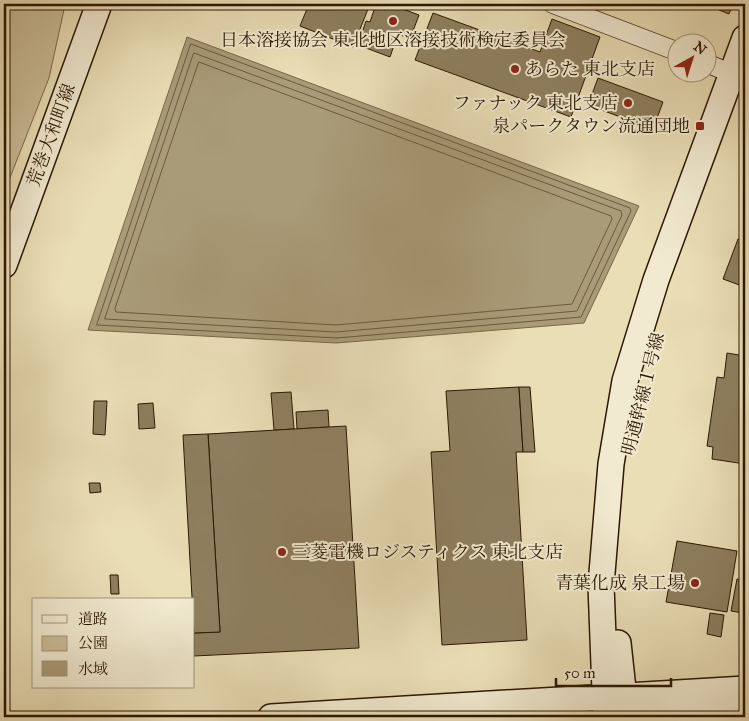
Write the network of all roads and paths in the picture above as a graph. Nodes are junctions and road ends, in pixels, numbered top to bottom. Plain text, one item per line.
1 (99, 4) edge
2 (553, 4) edge
3 (745, 38) edge
4 (666, 47) edge
5 (716, 68) edge
6 (741, 79) edge
7 (4, 265) edge
8 (745, 689) edge
9 (616, 709) edge
10 (745, 711) edge
11 (271, 717) edge

1 - 7 street, 荒巻大和町線
2 - 4 street
3 - 6 street, 明通幹線１号線
5 - 6 street
6 - 9 street, 明通幹線１号線
8 - 9 street
9 - 10 street
9 - 11 street

